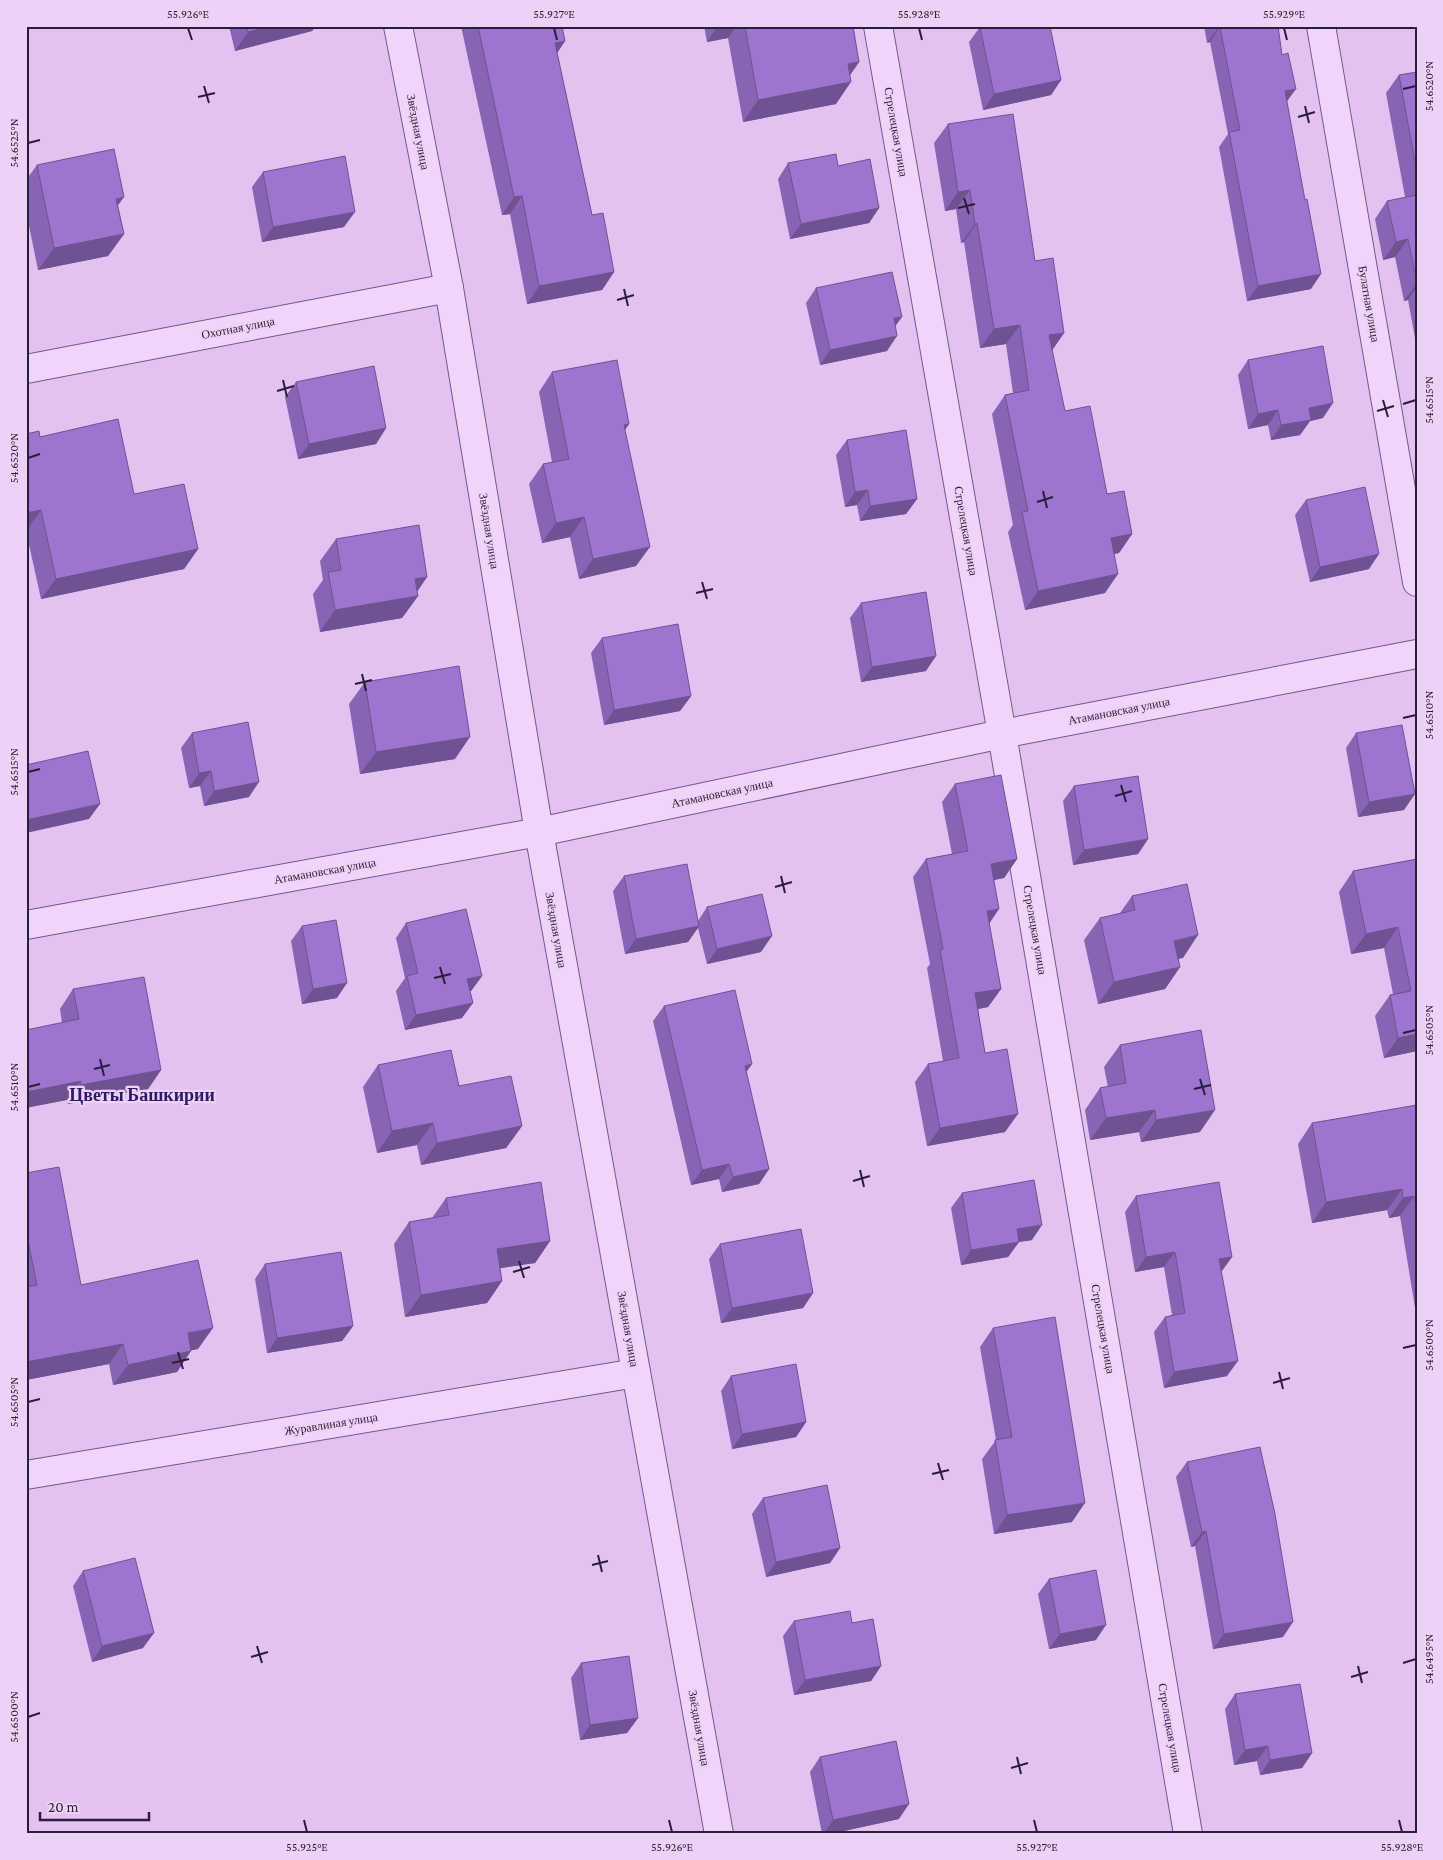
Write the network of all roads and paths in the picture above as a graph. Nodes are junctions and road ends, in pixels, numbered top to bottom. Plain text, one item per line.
1 (398, 26) edge
2 (878, 26) edge
3 (1321, 26) edge
4 (449, 288) junction
5 (26, 369) edge
6 (1417, 582) edge
7 (1417, 654) edge
8 (1002, 734) junction
9 (539, 832) junction
10 (26, 925) edge
11 (636, 1374) junction
12 (26, 1475) edge
13 (718, 1834) edge
14 (1188, 1834) edge

1 - 4 street, Звёздная улица
2 - 8 street, Стрелецкая улица
3 - 6 street, Булатная улица
4 - 5 street, Охотная улица
4 - 9 street, Звёздная улица
7 - 8 street, Атамановская улица
8 - 9 street, Атамановская улица
8 - 14 street, Стрелецкая улица
9 - 10 street, Атамановская улица
9 - 11 street, Звёздная улица
11 - 12 street, Журавлиная улица
11 - 13 street, Звёздная улица

